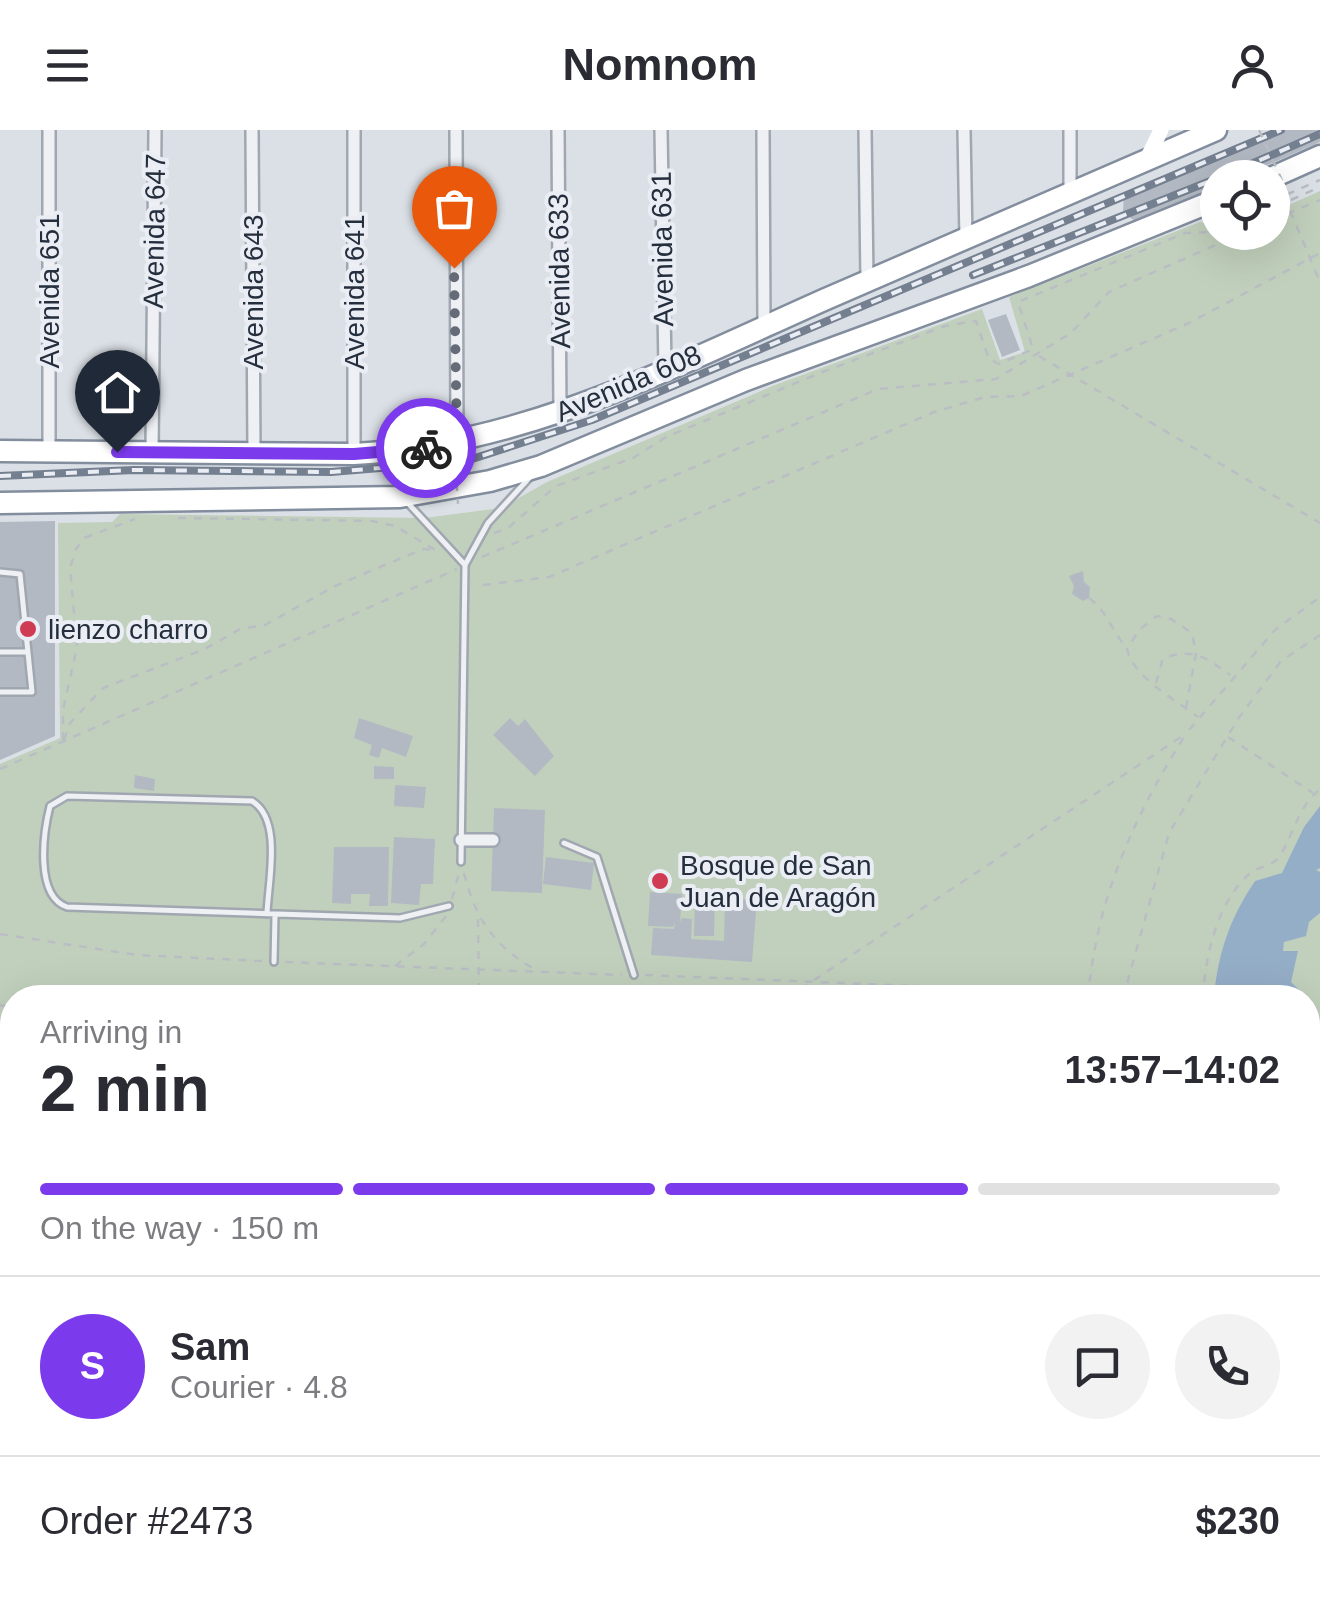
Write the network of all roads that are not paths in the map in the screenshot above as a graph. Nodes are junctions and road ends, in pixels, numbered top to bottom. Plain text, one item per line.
1 (50, 130) edge
2 (156, 130) edge
3 (252, 130) edge
4 (354, 130) edge
5 (456, 130) edge
6 (558, 130) edge
7 (661, 130) edge
8 (762, 130) edge
9 (865, 130) edge
10 (964, 130) edge
11 (1070, 130) edge
12 (1160, 130) edge
13 (1216, 130) edge
14 (1320, 156) edge
15 (1146, 161) junction
16 (1290, 170) edge
17 (1070, 194) junction
18 (1200, 207) edge
19 (966, 240) junction
20 (867, 281) junction
21 (764, 327) junction
22 (665, 368) junction
23 (560, 413) junction
24 (457, 444) junction
25 (0, 451) edge
26 (49, 452) junction
27 (152, 453) junction
28 (254, 454) junction
29 (354, 454) junction
30 (541, 466) junction
31 (400, 497) junction
32 (0, 503) edge
33 (464, 565) junction
34 (0, 572) edge
35 (0, 652) edge
36 (28, 652) junction
37 (0, 692) edge
38 (461, 840) junction
39 (493, 840) dead end
40 (564, 843) dead end
41 (461, 862) road end
42 (449, 906) dead end
43 (271, 914) junction
44 (274, 962) road end
45 (634, 975) road end

1 - 26 street, Avenida 651
2 - 27 street, Avenida 647
3 - 28 street, Avenida 643
4 - 29 street, Avenida 641
5 - 24 street
6 - 23 street, Avenida 633
7 - 22 street, Avenida 631
8 - 21 street
9 - 20 street
10 - 19 street
11 - 17 street
12 - 15 street
13 - 15 highway, Avenida 608
14 - 16 highway
15 - 17 highway, Avenida 608
17 - 19 highway, Avenida 608
18 - 30 highway, Avenida 608
19 - 20 highway, Avenida 608
20 - 21 highway, Avenida 608
21 - 22 highway, Avenida 608
22 - 23 highway, Avenida 608
23 - 24 highway, Avenida 608
24 - 29 highway, Avenida 608
25 - 26 highway, Avenida 608
26 - 27 highway, Avenida 608
27 - 28 highway, Avenida 608
28 - 29 highway, Avenida 608
30 - 31 highway, Avenida 608
30 - 33 lane
31 - 32 highway, Avenida 608
31 - 33 lane
33 - 38 lane
34 - 36 lane
35 - 36 lane
36 - 37 lane
38 - 39 street
38 - 41 lane
40 - 45 lane
42 - 43 lane
43 - 43 lane
43 - 44 lane

